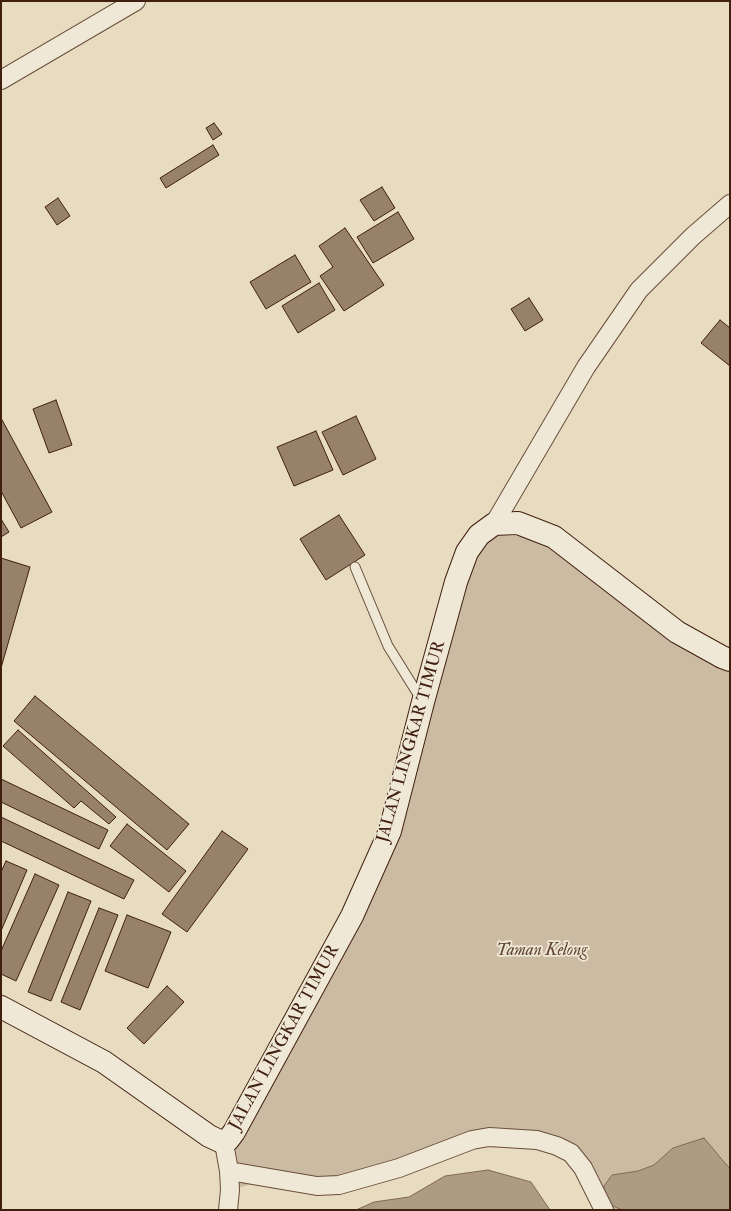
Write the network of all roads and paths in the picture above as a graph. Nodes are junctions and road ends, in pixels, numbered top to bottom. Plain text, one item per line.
1 (136, 1) edge
2 (1, 80) edge
3 (730, 204) edge
4 (494, 524) junction
5 (355, 567) dead end
6 (730, 660) edge
7 (422, 702) junction
8 (1, 1007) edge
9 (224, 1143) junction
10 (229, 1171) junction
11 (228, 1210) edge
12 (604, 1210) edge

1 - 2 street
3 - 4 street
4 - 6 main road
4 - 7 main road, JALAN LINGKAR TIMUR
5 - 7 lane
7 - 9 main road, JALAN LINGKAR TIMUR
8 - 9 main road, JALAN LINGKAR TIMUR
9 - 10 street
10 - 11 street
10 - 12 street

